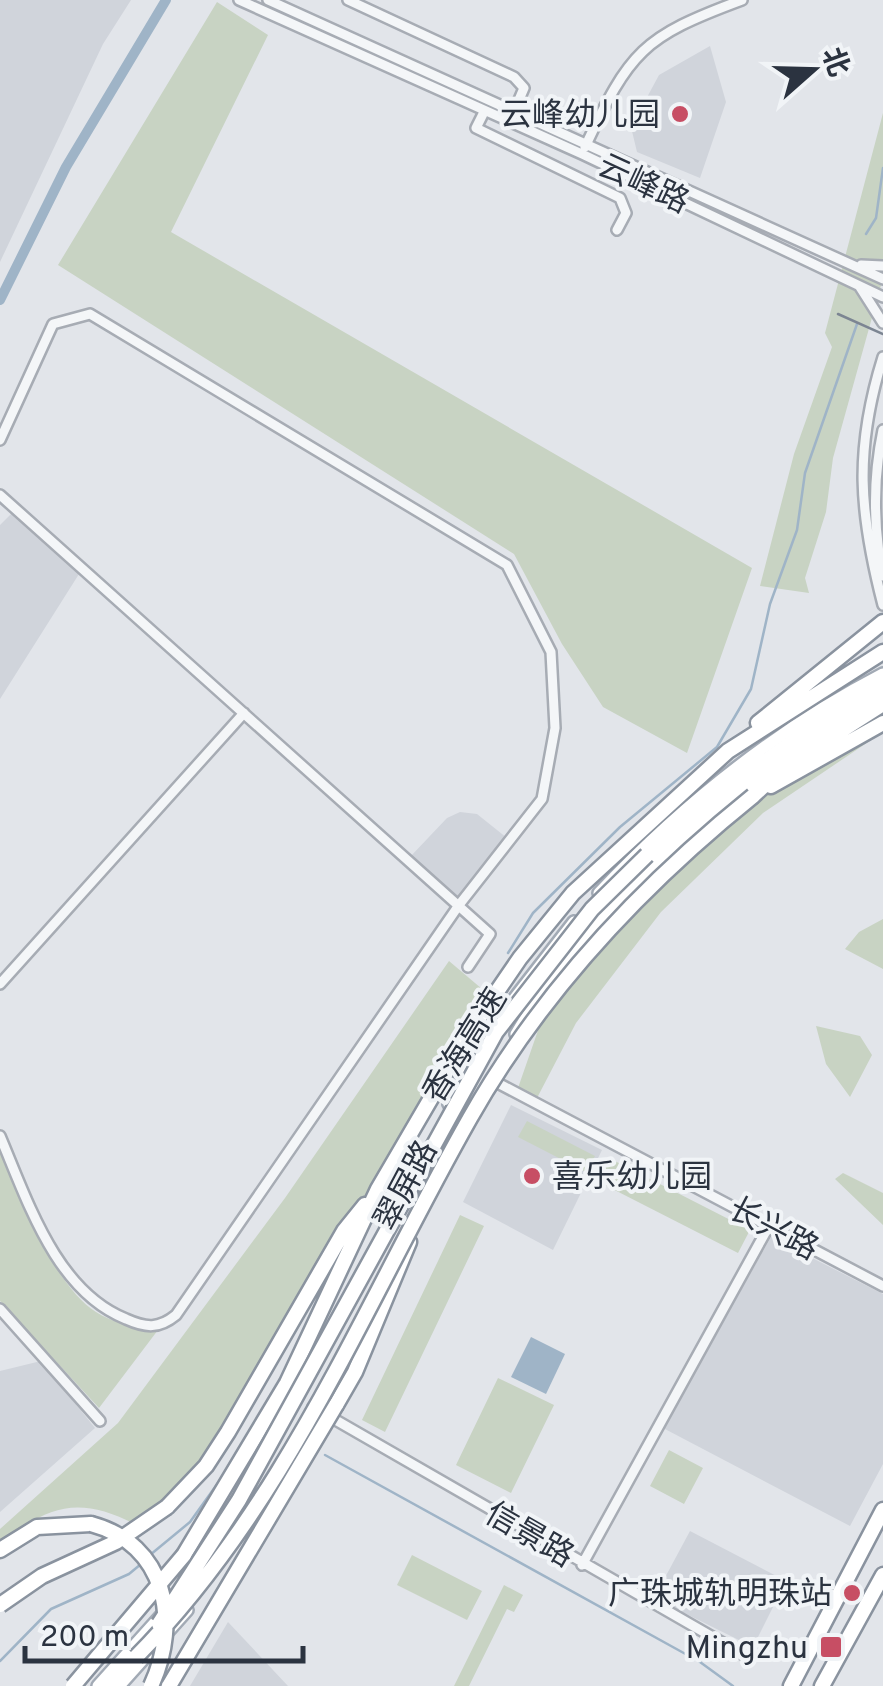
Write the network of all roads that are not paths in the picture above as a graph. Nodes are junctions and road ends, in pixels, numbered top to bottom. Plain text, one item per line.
1 (238, 0) edge
2 (268, 0) edge
3 (348, 0) edge
4 (742, 0) edge
5 (484, 112) junction
6 (513, 114) junction
7 (584, 150) junction
8 (620, 226) dead end
9 (849, 264) junction
10 (883, 266) edge
11 (883, 279) edge
12 (858, 285) junction
13 (883, 296) edge
14 (883, 323) edge
15 (883, 357) edge
16 (883, 430) edge
17 (0, 440) edge
18 (0, 495) edge
19 (883, 576) edge
20 (883, 605) edge
21 (883, 622) edge
22 (883, 652) edge
23 (883, 674) edge
24 (883, 682) edge
25 (883, 695) edge
26 (883, 704) edge
27 (244, 713) junction
28 (883, 722) edge
29 (728, 750) junction
30 (753, 796) junction
31 (459, 905) junction
32 (468, 967) dead end
33 (0, 984) edge
34 (490, 1079) junction
35 (0, 1136) edge
36 (378, 1189) junction
37 (424, 1204) junction
38 (770, 1224) junction
39 (883, 1286) edge
40 (0, 1309) edge
41 (313, 1407) junction
42 (100, 1420) dead end
43 (883, 1510) edge
44 (0, 1550) edge
45 (582, 1565) junction
46 (883, 1574) edge
47 (0, 1605) edge
48 (136, 1658) junction
49 (749, 1658) dead end
50 (73, 1686) edge
51 (98, 1686) edge
52 (107, 1686) edge
53 (118, 1686) edge
54 (151, 1686) edge
55 (169, 1686) edge
56 (791, 1686) edge
57 (822, 1686) edge

1 - 5 street, 云峰路
2 - 6 street, 云峰路
3 - 6 street
4 - 7 street
5 - 7 street, 云峰路
5 - 8 street
6 - 7 street, 云峰路
7 - 9 street, 云峰路
7 - 12 street, 云峰路
9 - 10 street
9 - 11 street, 云峰路
12 - 13 street, 云峰路
12 - 14 street
15 - 20 street
16 - 19 street
17 - 31 street
18 - 27 street
21 - 29 highway
22 - 29 highway, 香海高速
23 - 51 main road, 翠屏路
24 - 48 highway, bridge
25 - 34 main road, 翠屏路
26 - 30 highway
27 - 31 street
27 - 33 street
28 - 30 highway
29 - 36 highway, 香海高速
30 - 37 highway, bridge
31 - 32 street
31 - 35 street
34 - 38 street, 长兴路
34 - 41 main road, 翠屏路
36 - 47 highway, bridge
36 - 50 highway, bridge
37 - 48 highway, bridge
37 - 55 highway, bridge
38 - 39 street, 长兴路
38 - 45 street
40 - 42 street
41 - 45 street, 信景路
41 - 53 main road, 翠屏路
43 - 56 highway
44 - 54 highway, bridge
45 - 49 street, 信景路
46 - 57 highway
48 - 52 highway

